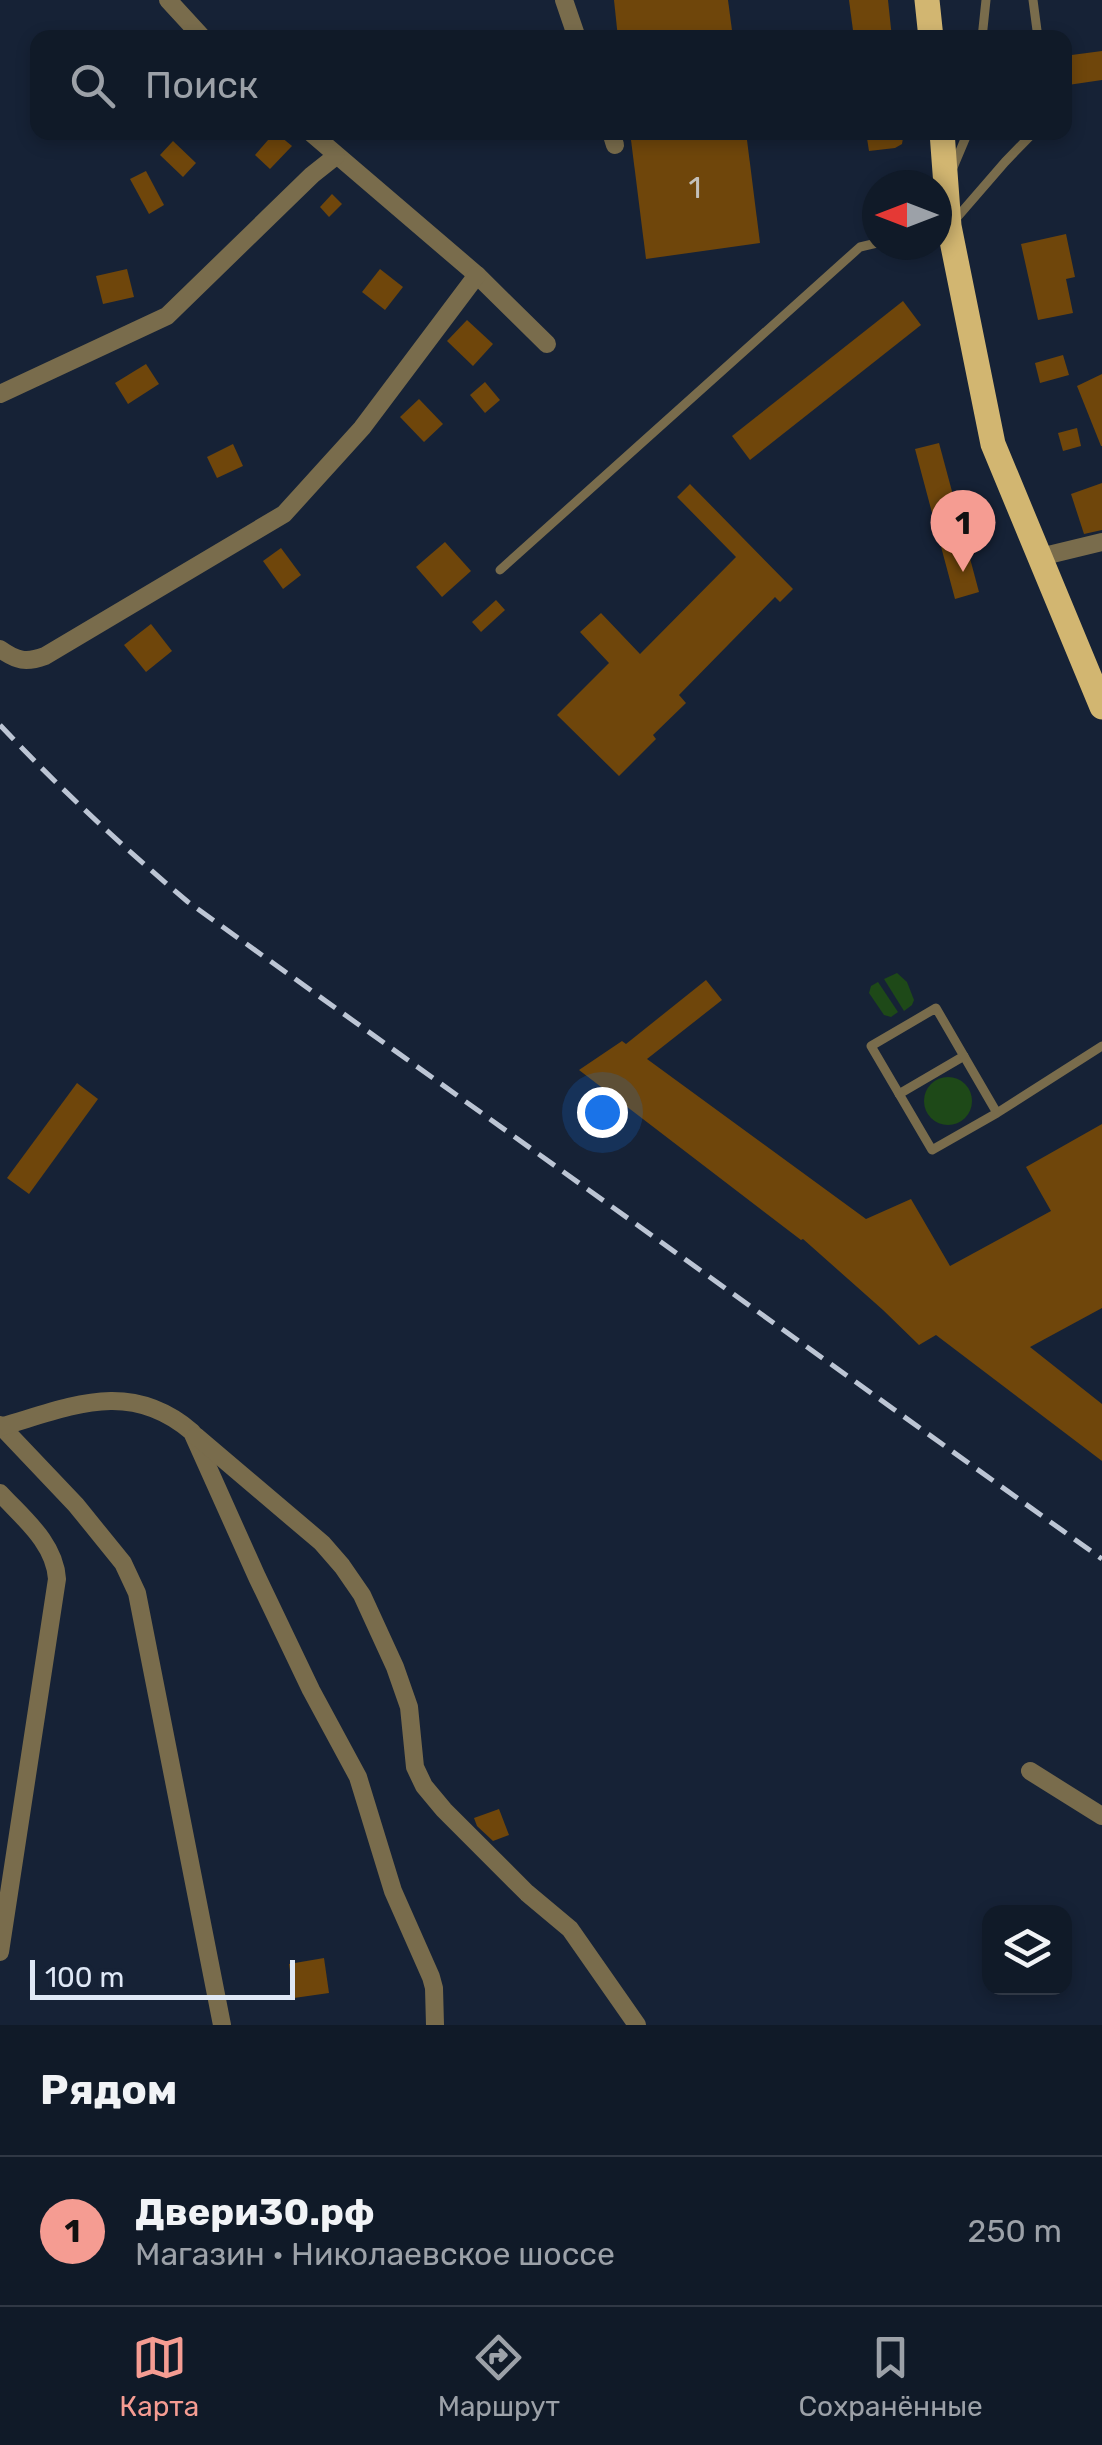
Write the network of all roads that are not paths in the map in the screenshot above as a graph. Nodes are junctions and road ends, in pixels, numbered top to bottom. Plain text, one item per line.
1 (168, 0) edge
2 (564, 0) edge
3 (928, 0) edge
4 (986, 0) edge
5 (1032, 0) edge
6 (196, 30) edge
7 (575, 30) edge
8 (931, 30) edge
9 (983, 30) edge
10 (1037, 30) edge
11 (319, 140) edge
12 (943, 140) edge
13 (965, 140) edge
14 (1026, 140) edge
15 (336, 156) junction
16 (946, 170) edge
17 (952, 170) edge
18 (952, 218) edge
19 (862, 247) edge
20 (950, 260) edge
21 (477, 275) junction
22 (548, 344) dead end
23 (0, 394) edge
24 (1102, 542) edge
25 (1040, 557) junction
26 (500, 570) dead end
27 (0, 649) edge
28 (1102, 707) edge
29 (1102, 1046) edge
30 (964, 1056) junction
31 (899, 1094) junction
32 (997, 1113) junction
33 (0, 1426) edge
34 (192, 1432) junction
35 (0, 1493) edge
36 (1030, 1771) dead end
37 (1102, 1816) edge
38 (0, 1952) edge
39 (222, 2025) edge
40 (436, 2025) edge
41 (636, 2025) edge

1 - 6 street
2 - 7 street
3 - 8 main road
4 - 9 lane
5 - 10 lane
11 - 15 street
12 - 16 main road
13 - 17 lane
14 - 18 lane
15 - 21 street
15 - 23 street
19 - 26 lane
20 - 25 main road
21 - 22 street
21 - 27 street
24 - 25 street
25 - 28 main road
29 - 32 lane
30 - 31 lane
30 - 31 lane
30 - 32 lane
31 - 32 lane
33 - 34 street
33 - 39 street
34 - 40 street
34 - 41 street
35 - 38 street
36 - 37 street

